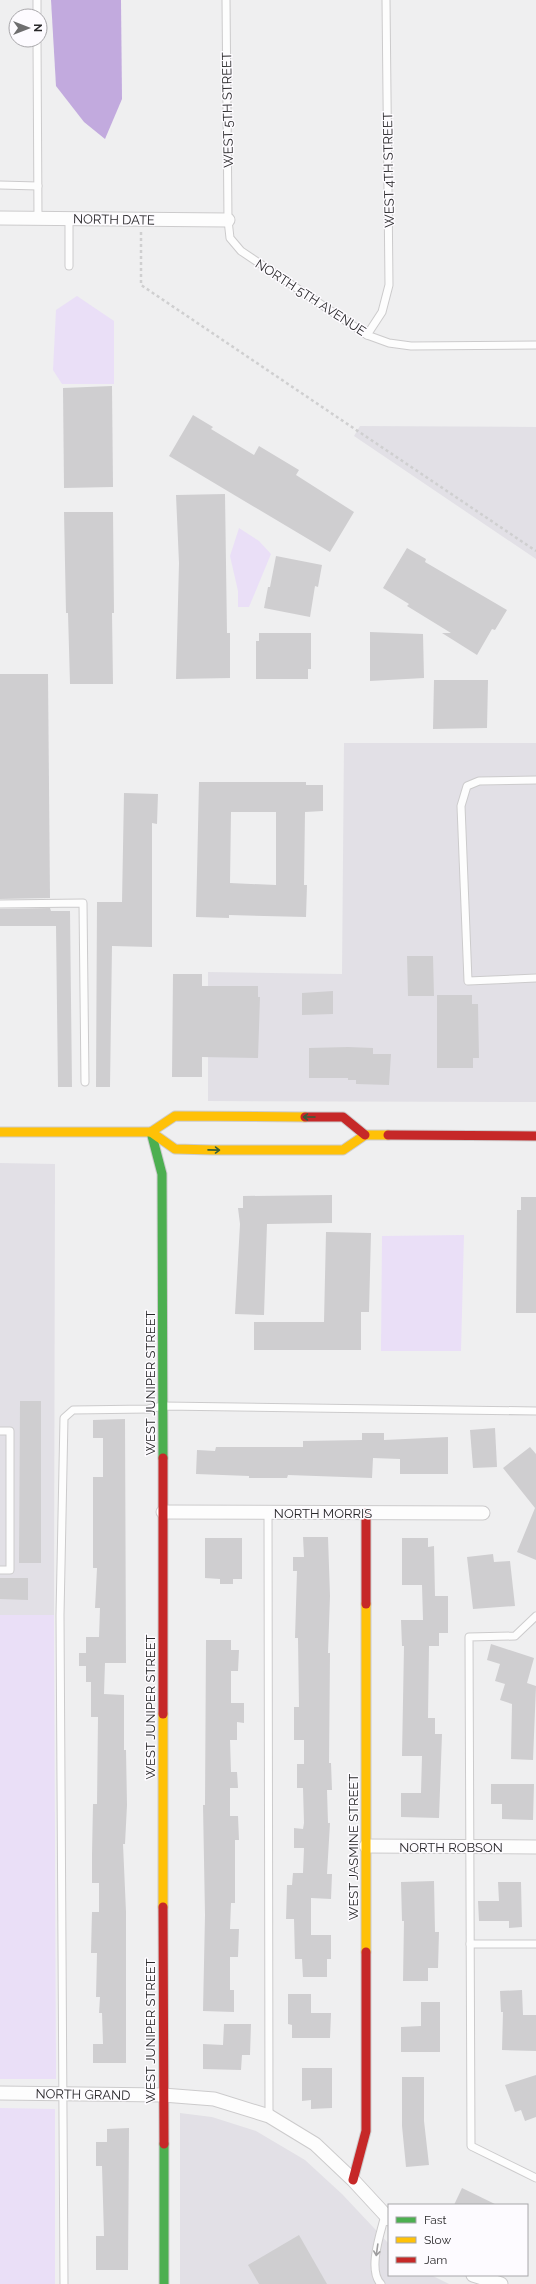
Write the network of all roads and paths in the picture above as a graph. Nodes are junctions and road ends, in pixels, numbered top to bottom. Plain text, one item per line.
1 (226, 0) edge
2 (386, 0) edge
3 (37, 48) edge
4 (0, 185) edge
5 (38, 186) junction
6 (0, 218) edge
7 (38, 219) junction
8 (69, 219) junction
9 (142, 220) junction
10 (228, 220) junction
11 (69, 266) dead end
12 (367, 335) junction
13 (536, 345) edge
14 (536, 551) edge
15 (536, 780) edge
16 (0, 904) edge
17 (536, 978) edge
18 (85, 1082) dead end
19 (0, 1132) edge
20 (151, 1132) junction
21 (365, 1136) junction
22 (536, 1136) edge
23 (163, 1406) junction
24 (536, 1411) edge
25 (0, 1431) edge
26 (163, 1512) junction
27 (268, 1512) junction
28 (366, 1513) junction
29 (483, 1513) dead end
30 (0, 1570) edge
31 (536, 1616) edge
32 (366, 1846) junction
33 (470, 1847) junction
34 (536, 1847) edge
35 (470, 1944) junction
36 (536, 1944) edge
37 (0, 2093) edge
38 (64, 2094) junction
39 (164, 2095) junction
40 (269, 2116) junction
41 (536, 2178) edge
42 (353, 2180) junction
43 (387, 2217) edge
44 (476, 2276) edge
45 (64, 2284) edge
46 (164, 2284) edge
47 (381, 2284) edge
48 (501, 2284) edge

1 - 10 lane, WEST 5TH STREET
2 - 12 lane, WEST 4TH STREET
3 - 5 lane
4 - 5 lane
5 - 7 lane
6 - 7 street, NORTH DATE
7 - 8 street, NORTH DATE
8 - 9 street, NORTH DATE
8 - 11 lane
9 - 10 street, NORTH DATE
9 - 14 path
10 - 12 lane, NORTH 5TH AVENUE
12 - 13 lane, NORTH 5TH AVENUE
15 - 17 lane
16 - 18 lane
19 - 20 street
20 -> 21 street
21 -> 20 street
20 - 23 street, WEST JUNIPER STREET
21 - 22 street
23 - 24 lane
23 - 26 street, WEST JUNIPER STREET
23 - 38 lane
25 - 30 lane
26 - 27 street, NORTH MORRIS
26 - 39 street, WEST JUNIPER STREET
27 - 28 street, NORTH MORRIS
27 - 40 lane
28 - 29 street, NORTH MORRIS
28 - 32 street, WEST JASMINE STREET
31 - 33 lane
32 - 33 street, NORTH ROBSON
32 - 42 street, WEST JASMINE STREET
33 - 34 street, NORTH ROBSON
33 - 35 lane
35 - 36 lane
35 - 41 lane
37 - 38 street, NORTH GRAND
38 - 39 street, NORTH GRAND
38 - 45 lane
39 - 40 street, NORTH GRAND
39 - 46 street, WEST JUNIPER STREET
40 - 42 street, NORTH GRAND
42 - 43 street, NORTH GRAND
43 -> 47 lane
44 - 48 street

